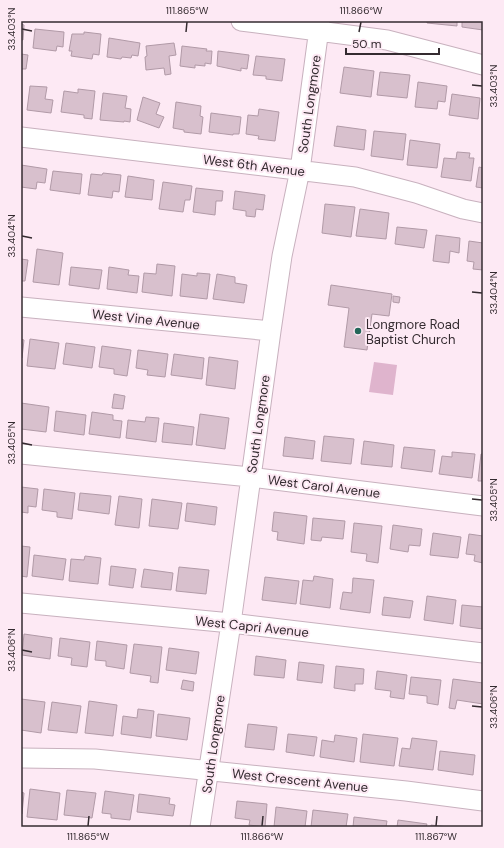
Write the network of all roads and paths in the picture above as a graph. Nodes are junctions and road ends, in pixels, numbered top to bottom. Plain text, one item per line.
1 (241, 21) edge
2 (320, 26) edge
3 (483, 64) edge
4 (21, 137) edge
5 (300, 170) junction
6 (483, 213) edge
7 (21, 307) edge
8 (271, 331) junction
9 (21, 454) edge
10 (250, 477) junction
11 (483, 506) edge
12 (21, 602) edge
13 (230, 623) junction
14 (483, 653) edge
15 (21, 758) edge
16 (209, 770) junction
17 (483, 801) edge
18 (200, 827) edge

1 - 2 street
2 - 3 street
2 - 5 street, South Longmore
4 - 5 street, West 6th Avenue
5 - 6 street, West 6th Avenue
5 - 8 street, South Longmore
7 - 8 street, West Vine Avenue
8 - 10 street, South Longmore
9 - 10 street, West Carol Avenue
10 - 11 street, West Carol Avenue
10 - 13 street, South Longmore
12 - 13 street, West Capri Avenue
13 - 14 street, West Capri Avenue
13 - 16 street, South Longmore
15 - 16 street, West Crescent Avenue
16 - 17 street, West Crescent Avenue
16 - 18 street, South Longmore

